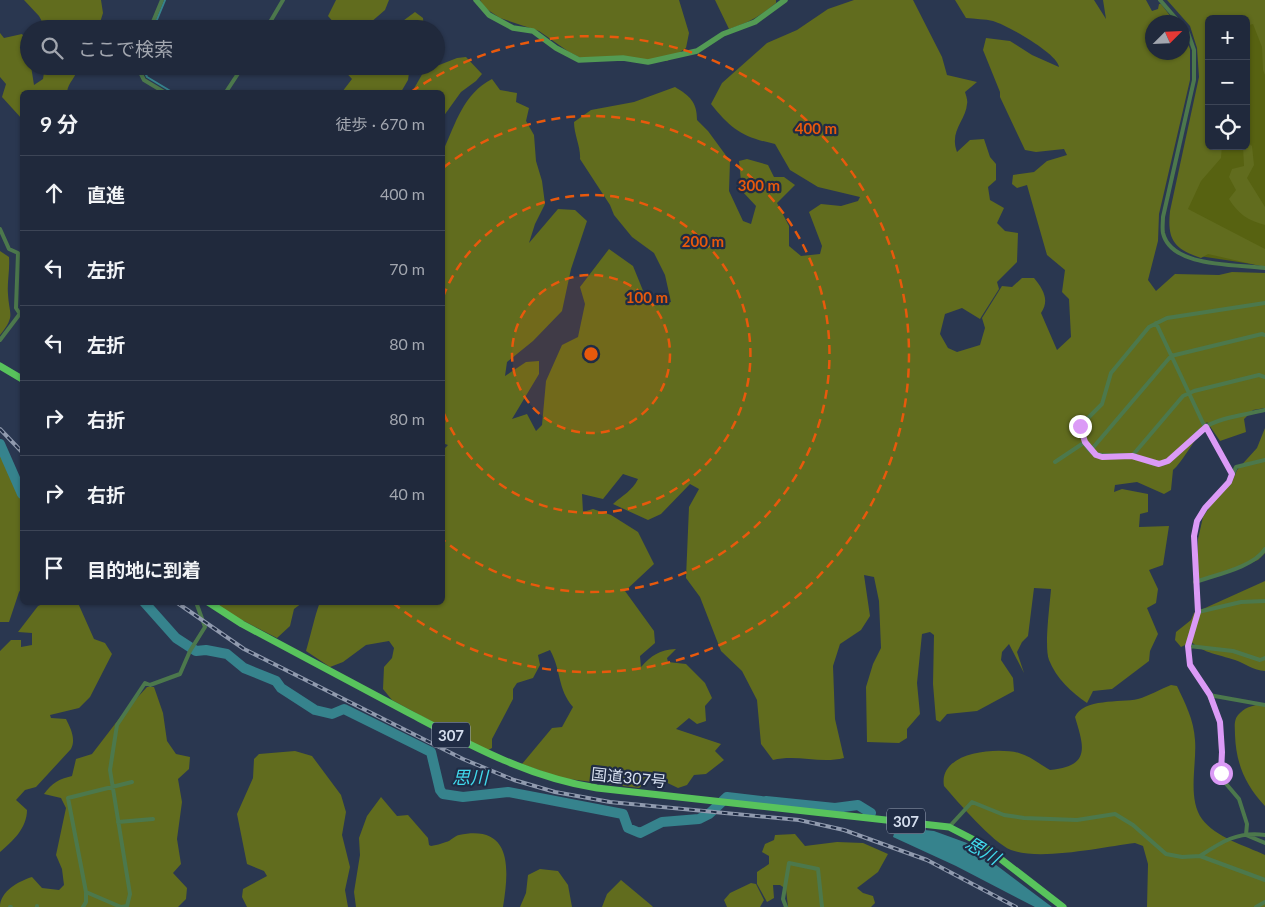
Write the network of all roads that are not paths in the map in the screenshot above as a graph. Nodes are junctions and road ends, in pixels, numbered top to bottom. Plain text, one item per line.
1 (162, 0) edge
2 (283, 0) edge
3 (476, 0) edge
4 (785, 0) edge
5 (1160, 0) edge
6 (1173, 15) edge
7 (154, 20) edge
8 (271, 20) edge
9 (1190, 39) edge
10 (142, 75) edge
11 (236, 75) edge
12 (161, 90) edge
13 (227, 90) edge
14 (0, 228) edge
15 (1265, 268) edge
16 (1265, 303) edge
17 (20, 311) edge
18 (20, 313) edge
19 (1156, 323) junction
20 (1265, 335) edge
21 (0, 340) edge
22 (1171, 356) junction
23 (0, 366) edge
24 (1265, 377) edge
25 (20, 378) edge
26 (1188, 393) junction
27 (1265, 410) edge
28 (1206, 427) junction
29 (1085, 442) junction
30 (1091, 450) junction
31 (1132, 456) junction
32 (1265, 460) edge
33 (1055, 462) dead end
34 (1232, 474) junction
35 (1265, 549) edge
36 (1195, 582) junction
37 (1265, 601) edge
38 (197, 605) edge
39 (213, 605) edge
40 (1198, 612) junction
41 (1188, 646) junction
42 (1265, 658) edge
43 (1210, 695) junction
44 (1265, 705) edge
45 (132, 782) dead end
46 (112, 786) junction
47 (153, 820) dead end
48 (118, 822) junction
49 (949, 827) junction
50 (1265, 835) edge
51 (1246, 836) junction
52 (1265, 843) edge
53 (1200, 856) junction
54 (1265, 880) edge
55 (86, 892) junction
56 (1265, 902) edge
57 (83, 907) edge
58 (786, 907) edge
59 (822, 907) edge
60 (1063, 907) edge
61 (1256, 907) edge

1 - 7 street
2 - 8 street
3 - 4 main road
5 - 6 street
9 - 15 street
10 - 12 street
11 - 13 street
14 - 17 street
16 - 19 street
18 - 21 street
19 - 22 street
19 - 29 street
20 - 22 street
22 - 26 street
22 - 30 street
23 - 25 highway
24 - 26 street
26 - 28 street
26 - 31 street
27 - 28 street
28 - 31 street
28 - 34 street
29 - 30 street
29 - 33 street
30 - 31 street
32 - 34 street
34 - 36 street
35 - 36 street
36 - 40 street
37 - 40 street
38 - 46 street
39 - 49 highway, 国道307号 / 307
40 - 41 street
41 - 42 street
41 - 43 street
43 - 44 street
43 - 51 street
45 - 46 street
46 - 48 street
46 - 55 street
47 - 48 street
48 - 55 street
49 - 53 street
49 - 60 highway, 国道307号 / 307
50 - 51 street
51 - 52 street
51 - 53 street
53 - 54 street
55 - 57 street
56 - 61 street
58 - 59 street

